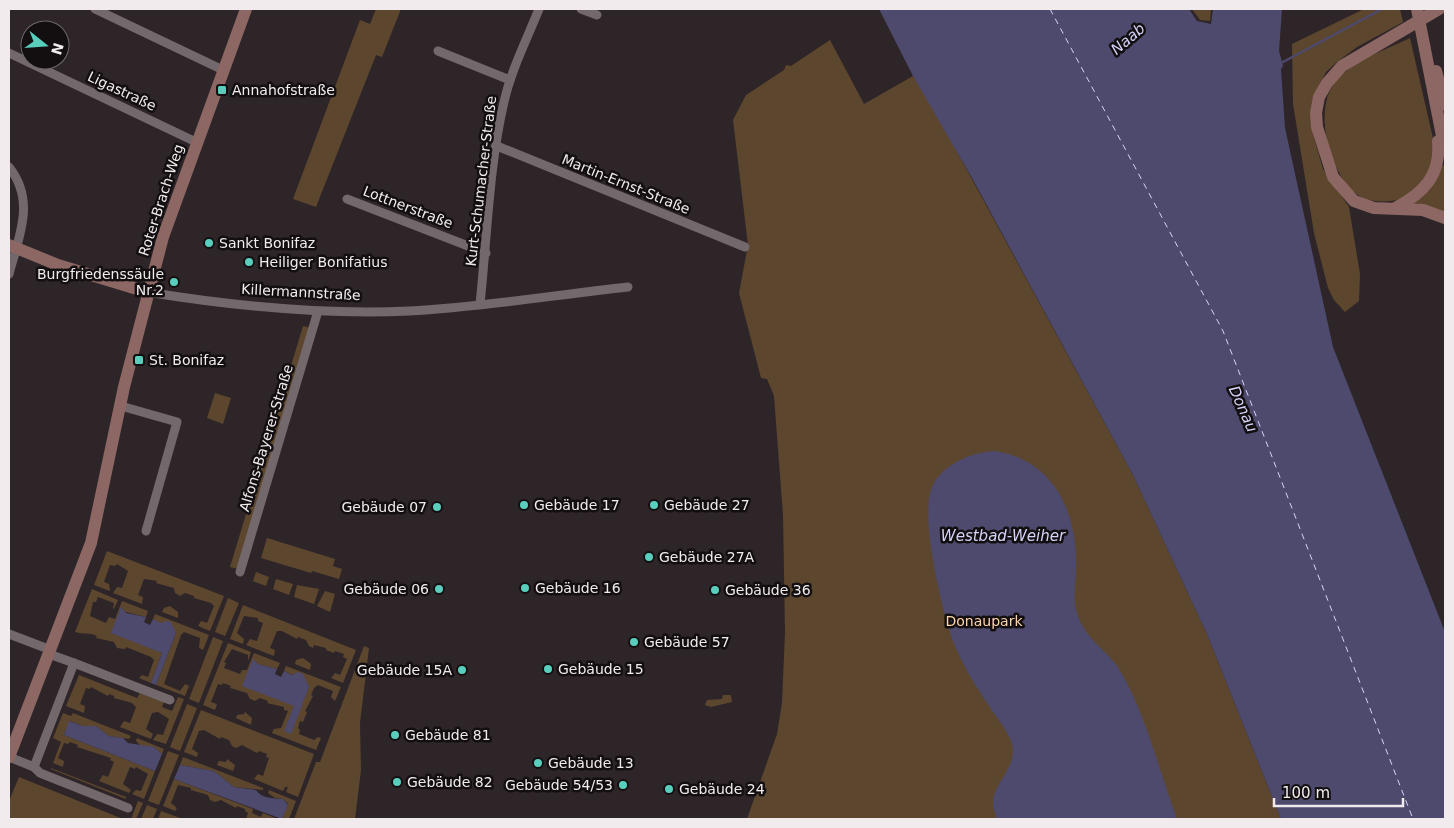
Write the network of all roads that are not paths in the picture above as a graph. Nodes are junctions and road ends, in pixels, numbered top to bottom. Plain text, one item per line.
1 (95, 9) edge
2 (246, 9) edge
3 (539, 9) edge
4 (581, 9) edge
5 (1418, 9) edge
6 (1439, 9) edge
7 (597, 15) dead end
8 (438, 51) dead end
9 (9, 53) edge
10 (223, 70) junction
11 (510, 80) junction
12 (1433, 96) junction
13 (1445, 105) edge
14 (196, 142) junction
15 (497, 146) junction
16 (1445, 151) edge
17 (9, 167) edge
18 (347, 198) dead end
19 (1395, 208) junction
20 (1445, 218) edge
21 (12, 247) edge
22 (745, 247) dead end
23 (486, 253) junction
24 (9, 274) edge
25 (628, 287) dead end
26 (148, 292) junction
27 (480, 304) junction
28 (318, 311) junction
29 (121, 406) junction
30 (146, 531) dead end
31 (240, 572) dead end
32 (9, 634) edge
33 (50, 652) junction
34 (74, 664) junction
35 (170, 700) dead end
36 (9, 757) edge
37 (34, 767) junction
38 (128, 808) dead end

1 - 10 street
2 - 10 street, Roter-Brach-Weg
3 - 11 street, Kurt-Schumacher-Straße
4 - 7 street
5 - 12 street
5 - 13 street
6 - 19 street
8 - 11 street
9 - 14 street, Ligastraße
10 - 14 street, Roter-Brach-Weg
11 - 15 street, Kurt-Schumacher-Straße
12 - 16 street
12 - 19 street
14 - 26 street, Roter-Brach-Weg
15 - 22 street, Martin-Ernst-Straße
15 - 23 street, Kurt-Schumacher-Straße
17 - 21 street
18 - 23 street, Lottnerstraße
19 - 20 street
21 - 24 street
21 - 26 street, Killermannstraße
23 - 27 street, Kurt-Schumacher-Straße
25 - 27 street, Killermannstraße
26 - 28 street, Killermannstraße
26 - 29 street, Roter-Brach-Weg
27 - 28 street, Killermannstraße
28 - 31 street, Alfons-Bayerer-Straße
29 - 30 street
29 - 33 street, Roter-Brach-Weg
32 - 33 street
33 - 34 street
33 - 36 street, Roter-Brach-Weg
34 - 35 street
34 - 37 street
36 - 37 street, Roter-Brach-Weg
37 - 38 street, Roter-Brach-Weg

